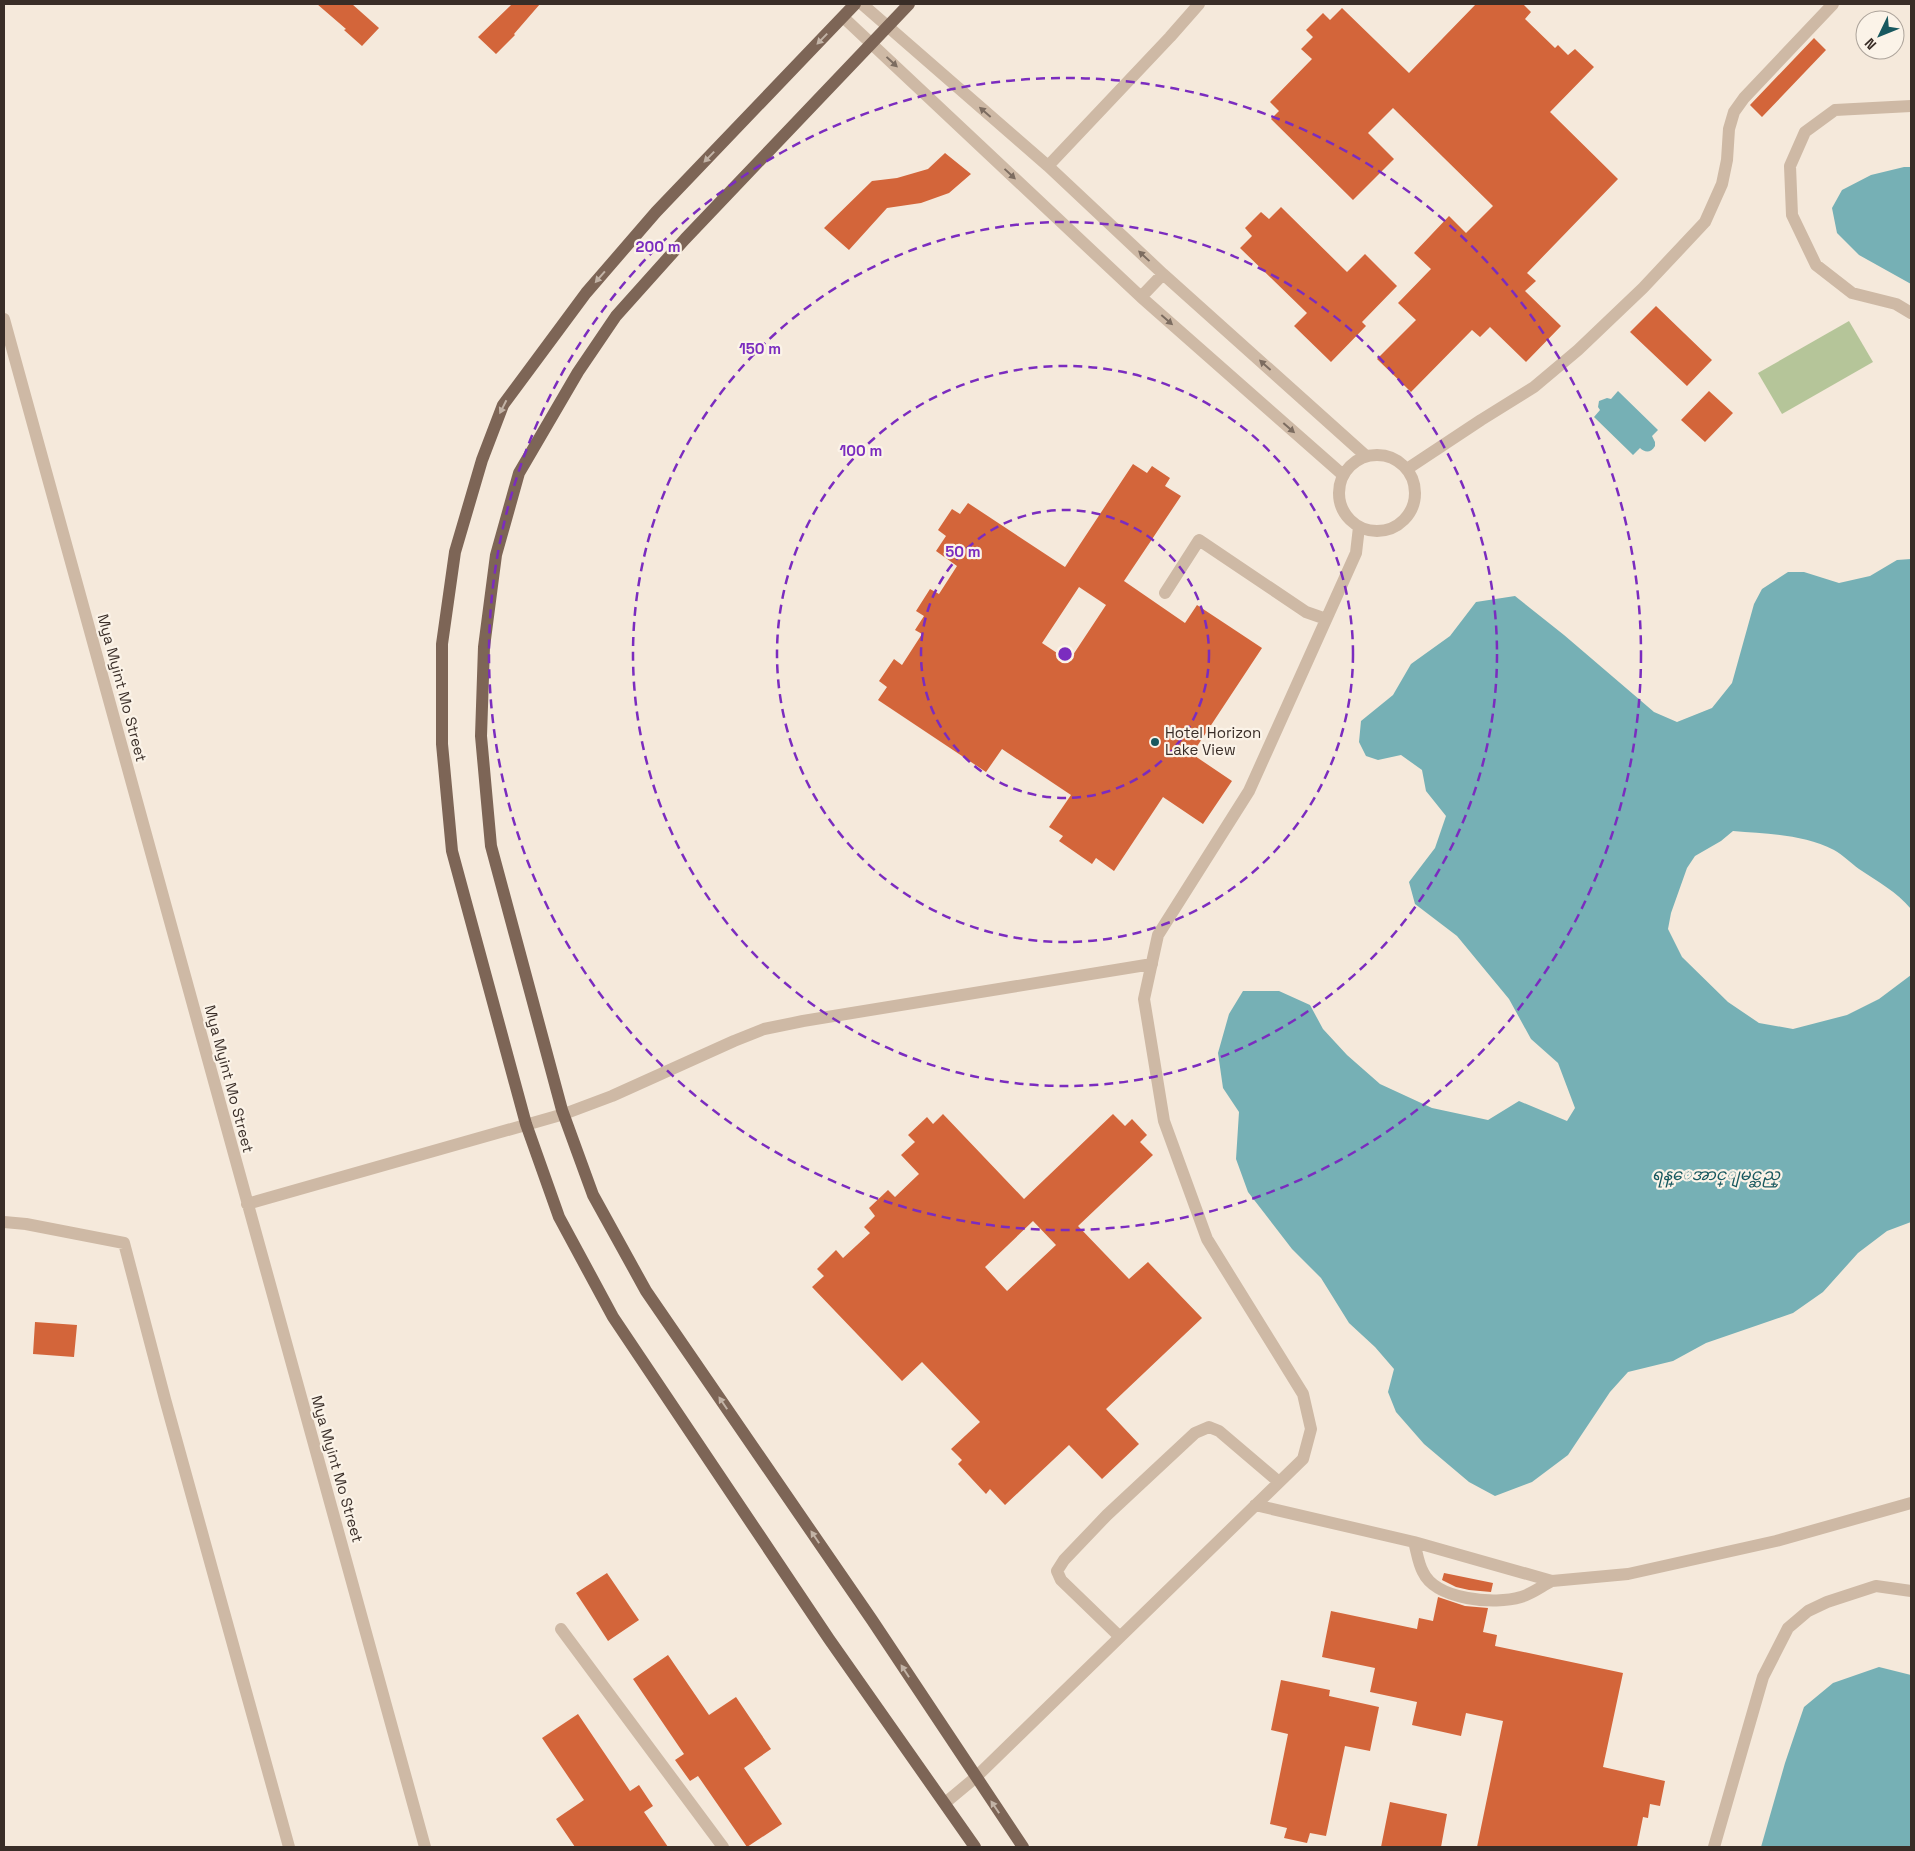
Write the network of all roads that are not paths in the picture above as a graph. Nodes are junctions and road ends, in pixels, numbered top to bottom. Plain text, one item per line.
1 (855, 4) edge
2 (862, 4) edge
3 (909, 4) edge
4 (1199, 4) edge
5 (1833, 4) edge
6 (843, 17) junction
7 (887, 27) junction
8 (872, 43) junction
9 (1911, 106) edge
10 (1048, 166) junction
11 (1163, 274) junction
12 (1141, 297) junction
13 (1911, 313) edge
14 (4, 319) edge
15 (1366, 456) junction
16 (1407, 469) junction
17 (1343, 475) junction
18 (1359, 527) junction
19 (1165, 593) dead end
20 (1326, 619) junction
21 (1152, 964) junction
22 (564, 1114) junction
23 (526, 1124) junction
24 (247, 1204) junction
25 (4, 1222) edge
26 (1279, 1482) junction
27 (1911, 1503) edge
28 (1255, 1505) junction
29 (1414, 1542) junction
30 (1552, 1581) junction
31 (1911, 1591) edge
32 (561, 1629) dead end
33 (1120, 1637) junction
34 (975, 1778) junction
35 (945, 1803) junction
36 (289, 1847) edge
37 (425, 1847) edge
38 (724, 1847) edge
39 (975, 1847) edge
40 (1023, 1847) edge
41 (1714, 1847) edge

1 - 6 main road
2 - 7 street
3 - 7 main road
4 - 10 street
5 - 16 street
6 - 8 street
6 -> 23 main road
7 - 8 main road
10 -> 7 street
8 -> 12 street
8 - 22 main road
9 - 13 street
11 -> 10 street
11 - 12 street
15 -> 11 street
12 -> 17 street
14 - 24 street, Mya Myint Mo Street
15 - 16 street
15 - 17 street
16 - 18 street
17 - 18 street
18 - 20 street
19 - 20 street
20 - 21 street
21 - 22 street
21 - 26 street
22 - 23 street
34 -> 22 main road
23 - 24 street
23 - 35 main road
24 - 37 street, Mya Myint Mo Street
25 - 36 street
26 - 28 street
26 - 33 street
27 - 30 street
28 - 29 street
28 - 33 street
29 - 30 street
29 - 30 street
31 - 41 street
32 - 38 street
33 - 34 street
34 - 35 street
40 -> 34 main road
35 - 39 main road

